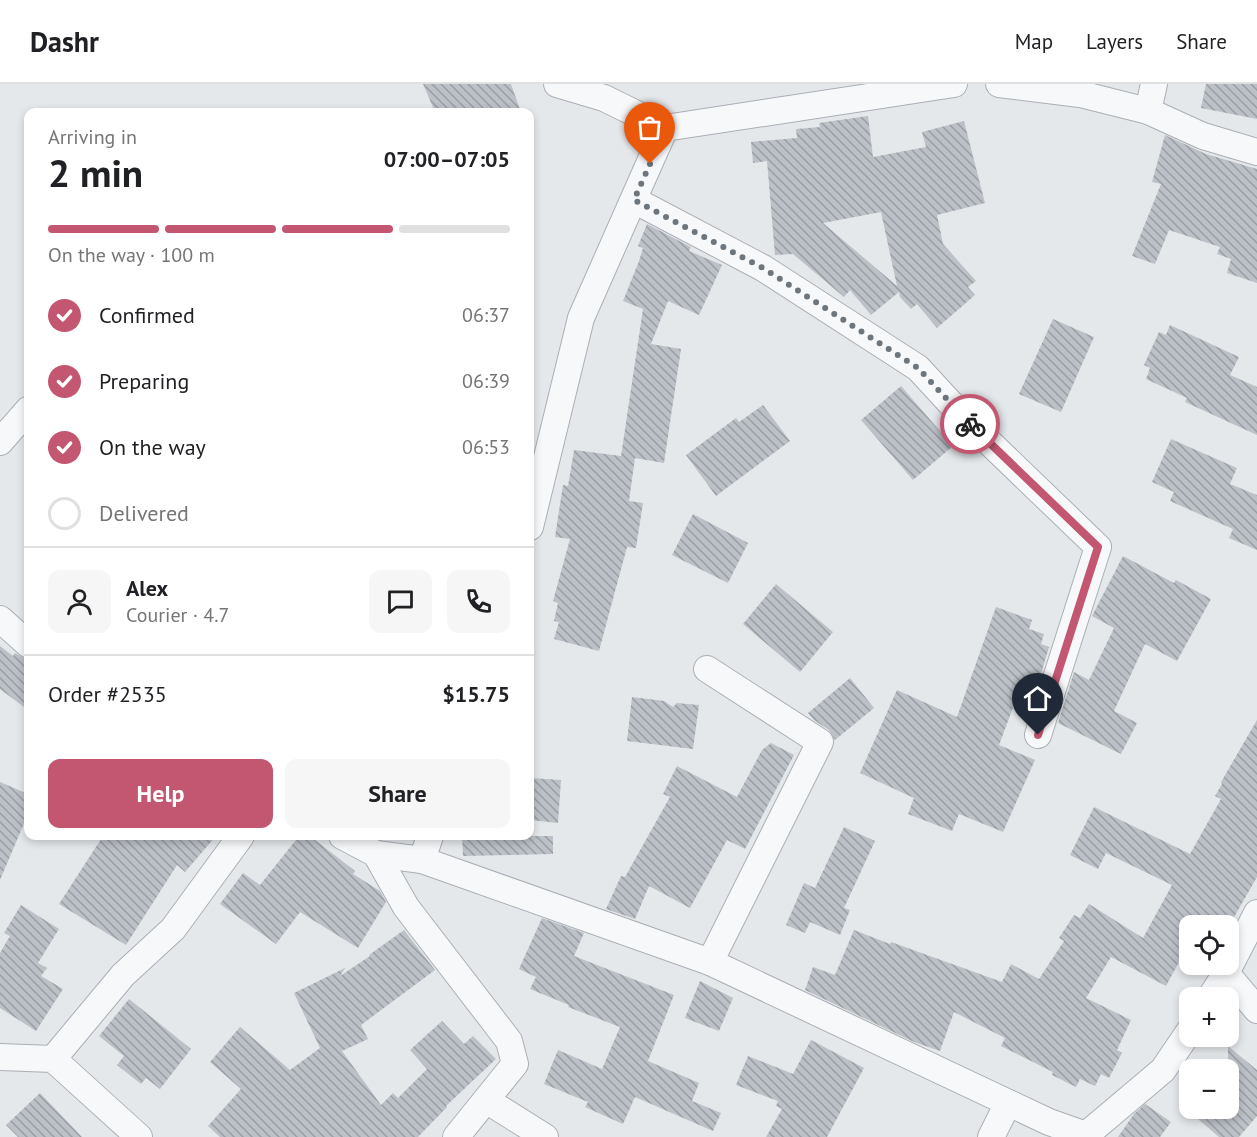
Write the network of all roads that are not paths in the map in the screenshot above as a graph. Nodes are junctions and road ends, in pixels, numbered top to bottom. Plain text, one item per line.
1 (556, 84) edge
2 (954, 84) edge
3 (999, 84) edge
4 (1154, 84) edge
5 (1148, 111) junction
6 (665, 128) junction
7 (1257, 152) edge
8 (634, 200) junction
9 (24, 415) edge
10 (0, 442) edge
11 (534, 510) edge
12 (0, 619) edge
13 (24, 640) edge
14 (707, 669) dead end
15 (1038, 735) dead end
16 (238, 840) edge
17 (350, 840) edge
18 (429, 840) edge
19 (376, 854) junction
20 (422, 860) junction
21 (1257, 913) edge
22 (1239, 948) edge
23 (710, 962) junction
24 (1228, 975) edge
25 (1257, 1010) edge
26 (1179, 1046) edge
27 (0, 1057) edge
28 (53, 1059) junction
29 (486, 1100) junction
30 (1008, 1103) junction
31 (1086, 1136) edge
32 (139, 1137) edge
33 (456, 1137) edge
34 (545, 1137) edge
35 (991, 1137) edge

1 - 6 street
2 - 6 street
3 - 5 street
4 - 5 street
5 - 7 street
6 - 8 street
8 - 11 street
8 - 15 street
9 - 10 street
12 - 13 street
14 - 23 street
16 - 28 street
17 - 19 street
18 - 20 street
19 - 20 street
19 - 29 street
20 - 23 street
21 - 22 street
23 - 30 street
24 - 25 street
26 - 31 street
27 - 28 street
28 - 32 street
29 - 33 street
29 - 34 street
30 - 31 street
30 - 35 street

